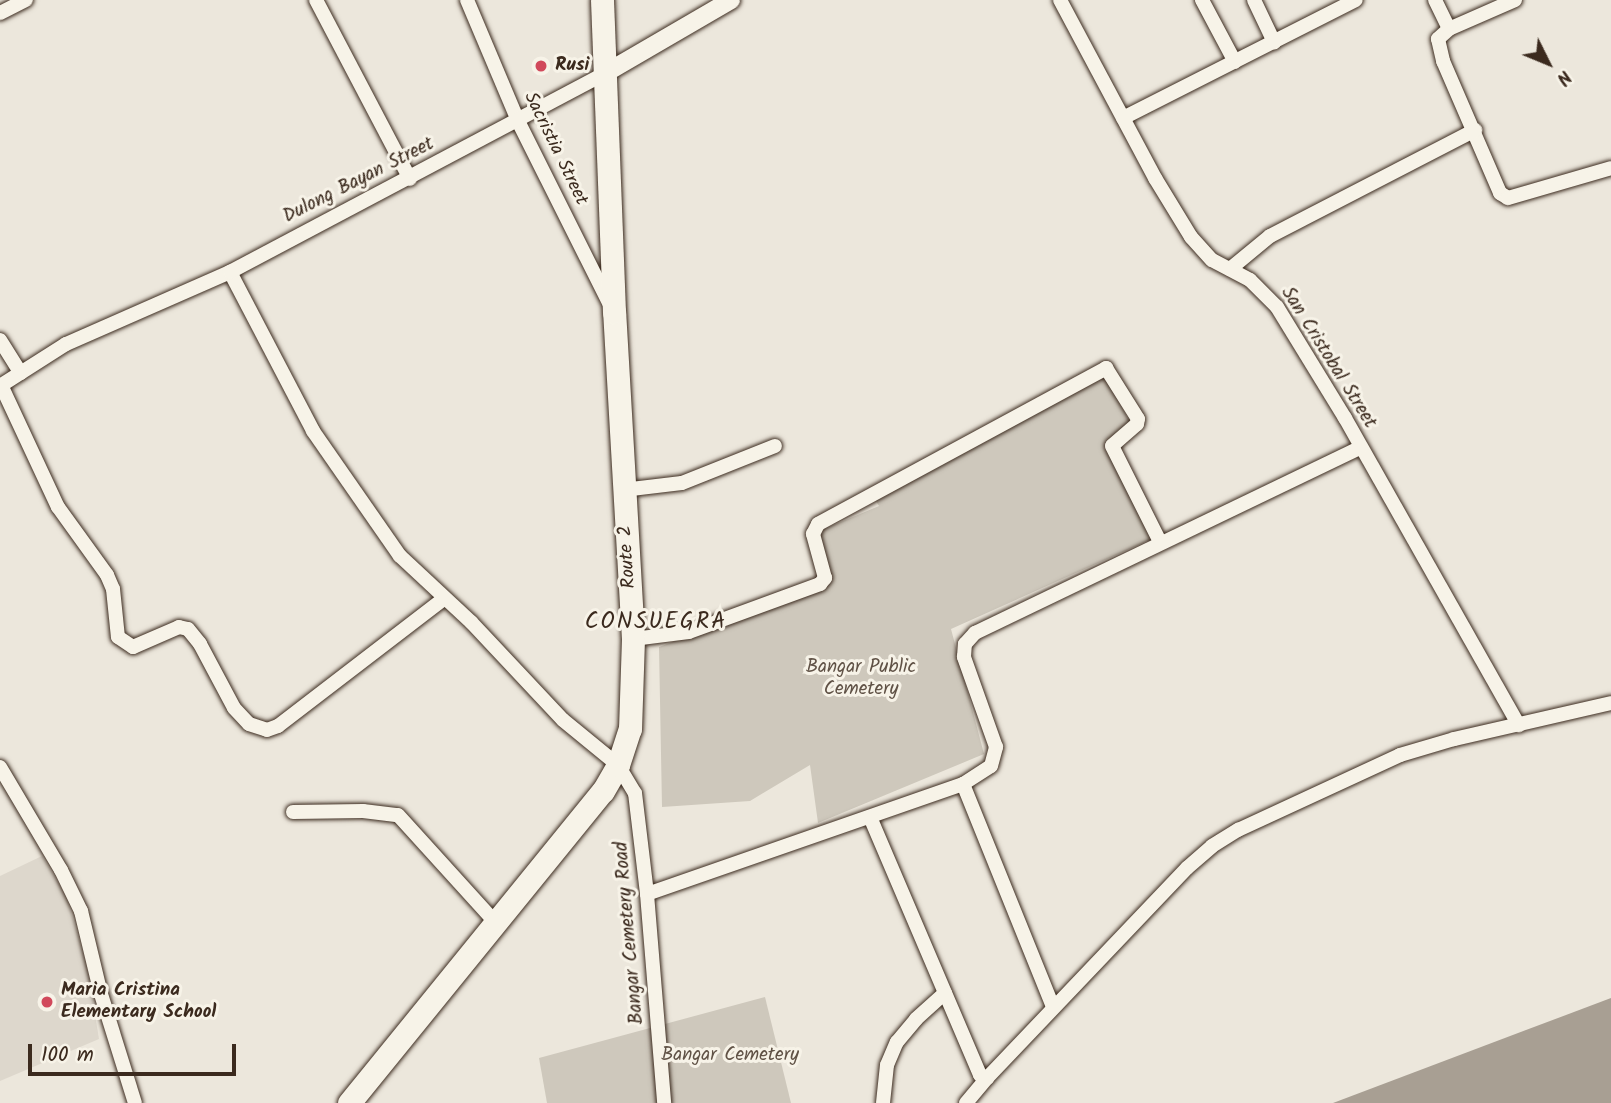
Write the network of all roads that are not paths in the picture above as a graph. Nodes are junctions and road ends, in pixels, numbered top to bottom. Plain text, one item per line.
1 (26, 0) edge
2 (316, 0) edge
3 (467, 0) edge
4 (602, 0) edge
5 (731, 0) edge
6 (1060, 0) edge
7 (1202, 0) edge
8 (1254, 0) edge
9 (1356, 0) edge
10 (1435, 0) edge
11 (1515, 0) edge
12 (0, 13) edge
13 (1449, 29) junction
14 (1274, 42) junction
15 (1235, 62) junction
16 (604, 74) junction
17 (1123, 118) junction
18 (518, 121) junction
19 (1475, 130) junction
20 (1611, 168) edge
21 (410, 179) junction
22 (1230, 269) junction
23 (230, 272) junction
24 (614, 312) junction
25 (0, 340) edge
26 (21, 373) junction
27 (0, 386) edge
28 (775, 446) dead end
29 (1361, 447) junction
30 (624, 490) junction
31 (1160, 542) junction
32 (445, 598) junction
33 (634, 639) junction
34 (1611, 703) edge
35 (1519, 725) junction
36 (618, 765) junction
37 (0, 767) edge
38 (962, 784) junction
39 (293, 812) dead end
40 (870, 817) junction
41 (647, 894) junction
42 (496, 922) junction
43 (945, 993) junction
44 (1053, 1007) junction
45 (986, 1078) junction
46 (135, 1103) edge
47 (349, 1103) edge
48 (664, 1103) edge
49 (883, 1103) edge
50 (966, 1103) edge

1 - 12 street
2 - 21 street
3 - 18 street, Sacristia Street
4 - 16 highway, Route 2
5 - 16 street, Dulong Bayan Street
6 - 17 street, San Cristobal Street
7 - 15 street
8 - 14 street
9 - 14 street
10 - 13 street
11 - 13 street
13 - 19 street
14 - 15 street
15 - 17 street
16 - 18 street, Dulong Bayan Street
16 - 24 highway, Route 2
17 - 22 street, San Cristobal Street
18 - 21 street, Dulong Bayan Street
18 - 24 street, Sacristia Street
19 - 20 street
19 - 22 street
21 - 23 street, Dulong Bayan Street
22 - 29 street, San Cristobal Street
23 - 26 street, Dulong Bayan Street
23 - 32 street
24 - 30 highway, Route 2
25 - 26 street
26 - 27 street, Dulong Bayan Street
27 - 32 street
28 - 30 street
29 - 31 street
29 - 35 street, San Cristobal Street
30 - 33 highway, Route 2
31 - 33 street
31 - 38 street
32 - 36 street
33 - 36 highway, Route 2
34 - 35 street
35 - 44 street
36 - 41 street, Bangar Cemetery Road
36 - 42 highway, Route 2
37 - 46 street
38 - 40 street
38 - 44 street
39 - 42 street
40 - 41 street
40 - 43 street
41 - 48 street, Bangar Cemetery Road
42 - 47 highway, Route 2
43 - 45 street
43 - 49 street
44 - 45 street
45 - 50 street

